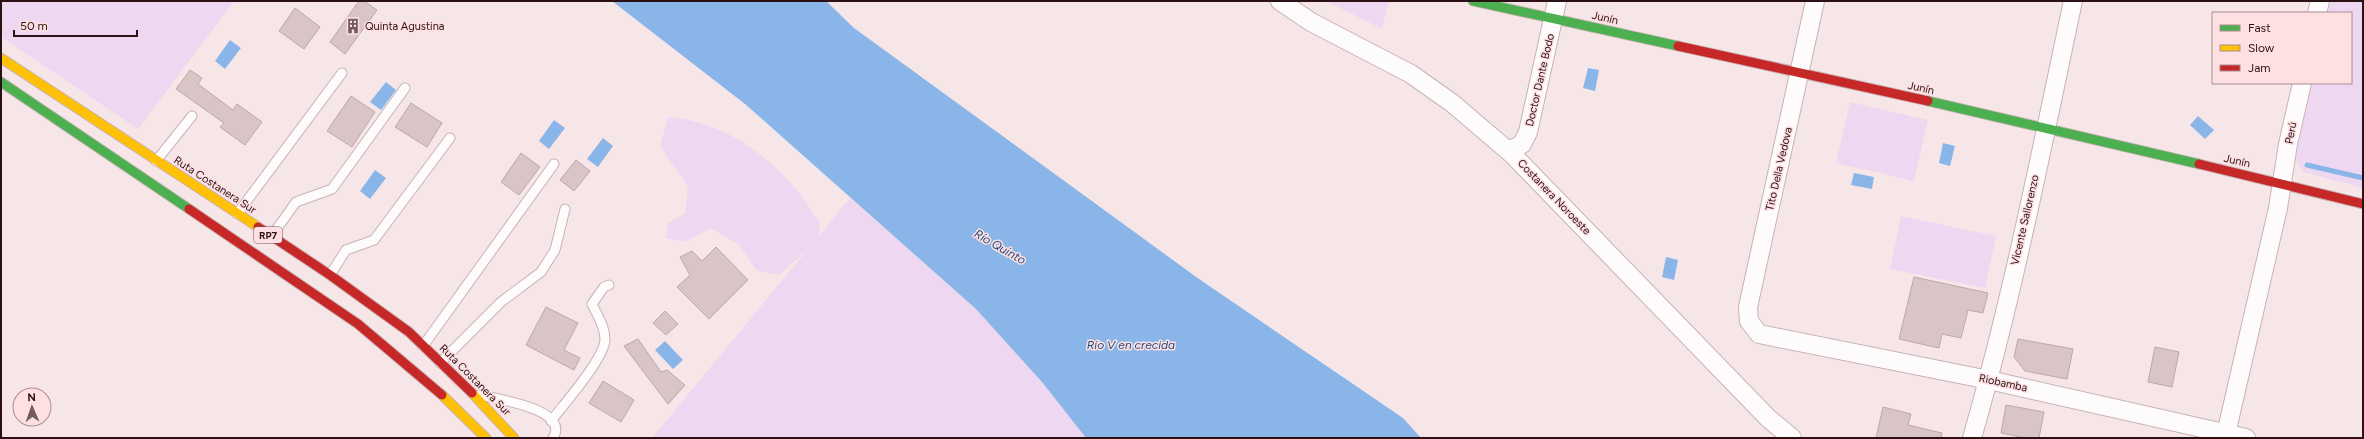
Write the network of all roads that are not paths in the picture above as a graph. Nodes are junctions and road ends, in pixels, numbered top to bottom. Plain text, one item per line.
1 (1280, 1) edge
2 (1473, 1) edge
3 (1558, 1) edge
4 (1815, 1) edge
5 (2073, 1) edge
6 (2320, 1) edge
7 (2317, 12) edge
8 (1554, 19) junction
9 (1, 58) edge
10 (342, 73) dead end
11 (1800, 74) junction
12 (1, 82) edge
13 (2302, 84) edge
14 (405, 88) dead end
15 (192, 116) dead end
16 (2047, 127) junction
17 (450, 138) dead end
18 (1509, 151) junction
19 (156, 161) junction
20 (554, 164) dead end
21 (2282, 184) junction
22 (2363, 204) edge
23 (565, 209) dead end
24 (237, 214) junction
25 (271, 237) junction
26 (330, 275) junction
27 (609, 285) dead end
28 (1759, 334) joint
29 (423, 346) junction
30 (440, 363) junction
31 (1989, 380) junction
32 (473, 393) junction
33 (551, 421) junction
34 (2226, 434) junction
35 (486, 438) edge
36 (514, 438) edge
37 (553, 438) edge
38 (1792, 438) edge
39 (1972, 438) edge
40 (2246, 438) edge

1 - 18 street, Costanera Noroeste
2 - 8 main road, Junín
3 - 8 street, Doctor Dante Bodo
4 - 11 street, Tito Della Vedova
5 - 16 street, Vicente Sallorenzo
6 - 7 street
8 - 11 main road, Junín
8 - 18 street, Doctor Dante Bodo
9 - 19 main road, Ruta Costanera Sur / RP7
10 - 24 lane
11 - 16 main road, Junín
11 - 28 street, Tito Della Vedova
12 - 35 main road, RP7
13 - 21 street, Perú
14 - 25 lane
15 - 19 lane
16 - 21 main road, Junín
16 - 31 street, Vicente Sallorenzo
17 - 26 lane
18 - 38 street, Costanera Noroeste
19 - 24 main road, Ruta Costanera Sur / RP7
20 - 29 lane
21 - 22 main road, Junín
21 - 34 street, Perú
23 - 30 lane
24 - 25 main road, Ruta Costanera Sur / RP7
25 - 26 main road, Ruta Costanera Sur / RP7
26 - 29 main road, Ruta Costanera Sur / RP7
27 - 33 lane
28 - 31 street, Riobamba
29 - 30 main road, Ruta Costanera Sur / RP7
30 - 32 main road, Ruta Costanera Sur / RP7
31 - 34 street, Riobamba
31 - 39 street, Vicente Sallorenzo
32 - 33 lane
32 - 36 main road, Ruta Costanera Sur / RP7
33 - 37 lane
34 - 40 street, Riobamba

